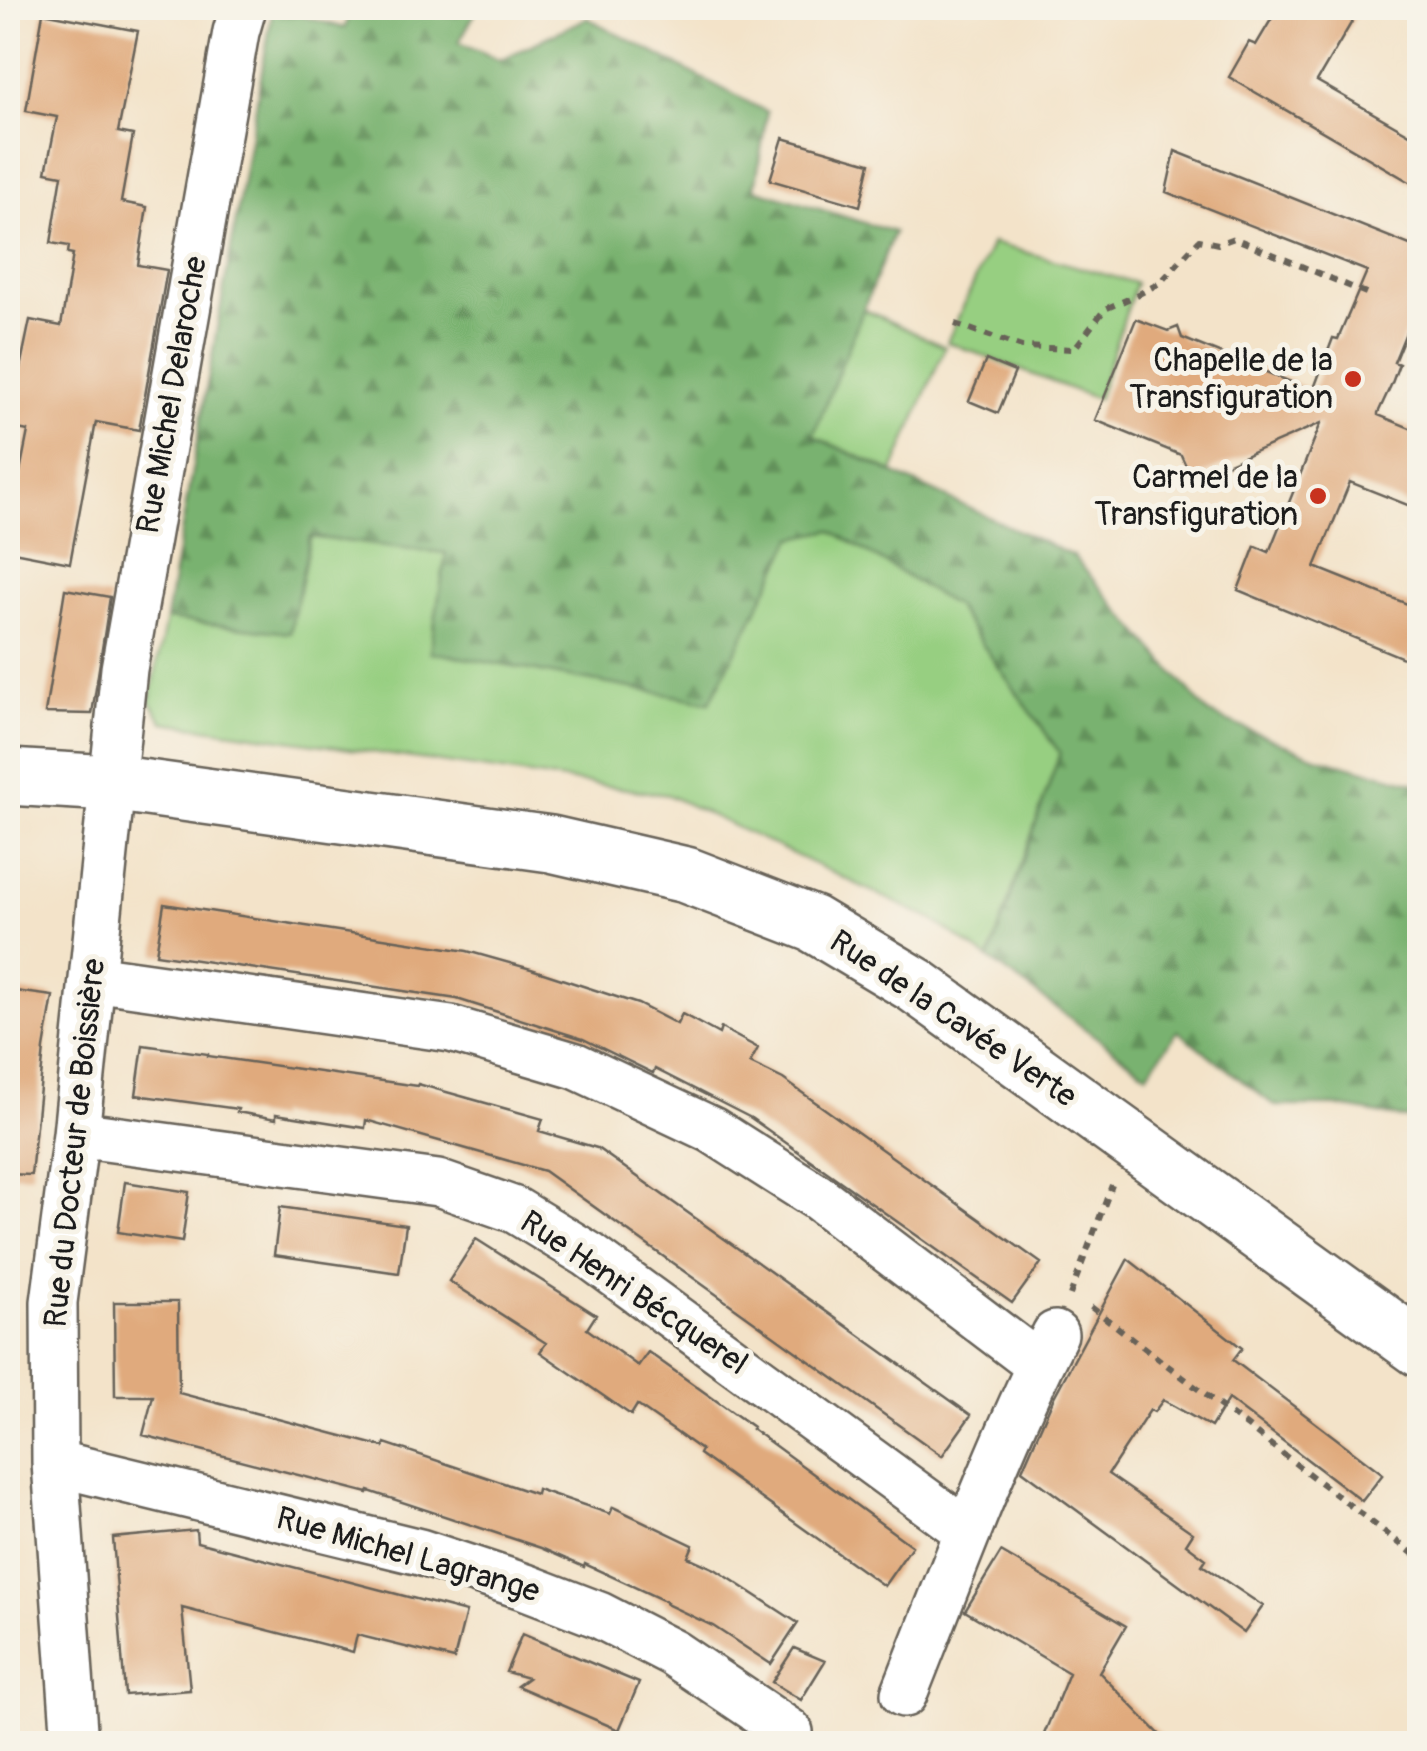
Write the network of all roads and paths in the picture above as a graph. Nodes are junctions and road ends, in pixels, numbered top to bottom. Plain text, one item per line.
1 (242, 8) edge
2 (1372, 296) dead end
3 (955, 324) dead end
4 (8, 777) edge
5 (112, 783) junction
6 (93, 978) junction
7 (76, 1134) junction
8 (1107, 1198) dead end
9 (1420, 1349) edge
10 (56, 1464) junction
11 (968, 1532) junction
12 (1420, 1559) edge
13 (904, 1694) dead end
14 (790, 1732) dead end
15 (76, 1744) edge

1 - 5 street, Rue Michel Delaroche
2 - 3 path
4 - 5 street, Rue de la Cavée Verte
5 - 6 street, Rue du Docteur de Boissière
5 - 9 street, Rue de la Cavée Verte
6 - 7 street, Rue du Docteur de Boissière
6 - 11 street
7 - 10 street, Rue du Docteur de Boissière
7 - 11 street, Rue Henri Bécquerel
8 - 12 path
10 - 14 street, Rue Michel Lagrange
10 - 15 street, Rue du Docteur de Boissière
11 - 13 street

